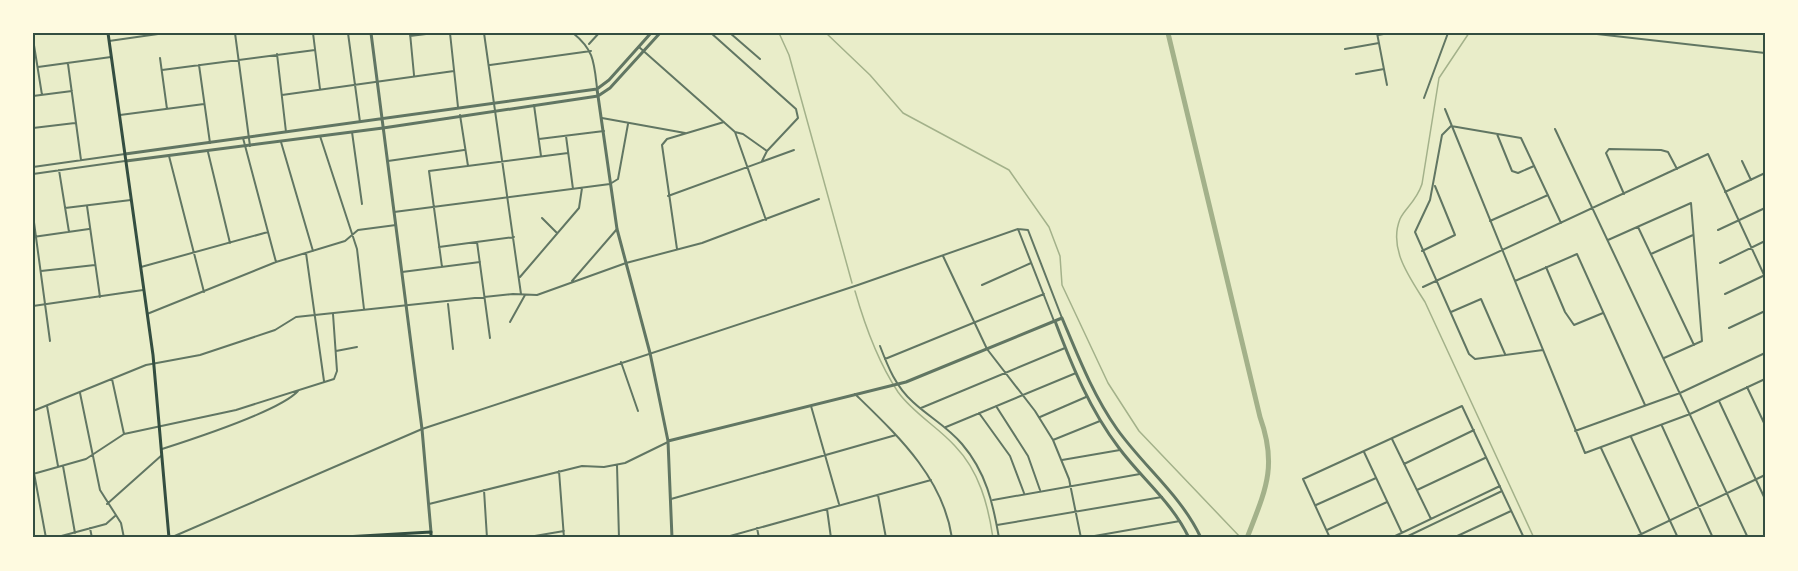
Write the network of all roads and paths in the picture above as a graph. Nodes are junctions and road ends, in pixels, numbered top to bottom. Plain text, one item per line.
1 (42, 33) edge
2 (108, 33) edge
3 (165, 33) edge
4 (235, 33) edge
5 (313, 33) edge
6 (348, 33) edge
7 (371, 33) edge
8 (434, 33) edge
9 (450, 33) edge
10 (484, 33) edge
11 (573, 33) edge
12 (599, 33) edge
13 (651, 33) edge
14 (660, 33) edge
15 (711, 33) edge
16 (730, 33) edge
17 (1389, 33) edge
18 (1448, 33) edge
19 (1588, 33) edge
20 (33, 34) edge
21 (153, 34) edge
22 (1377, 34) edge
23 (410, 35) edge
24 (33, 39) edge
25 (109, 40) junction
26 (1379, 43) junction
27 (588, 45) junction
28 (639, 47) junction
29 (1345, 49) dead end
30 (315, 50) junction
31 (591, 51) junction
32 (644, 51) junction
33 (1765, 53) edge
34 (278, 54) junction
35 (111, 57) junction
36 (160, 58) dead end
37 (760, 59) dead end
38 (238, 60) junction
39 (68, 64) junction
40 (199, 65) junction
41 (490, 66) junction
42 (38, 68) junction
43 (1384, 69) junction
44 (162, 70) junction
45 (454, 71) junction
46 (1356, 74) dead end
47 (414, 75) junction
48 (377, 81) junction
49 (355, 83) junction
50 (1387, 85) dead end
51 (320, 89) junction
52 (597, 89) junction
53 (72, 91) junction
54 (42, 95) junction
55 (282, 95) junction
56 (33, 96) edge
57 (547, 96) junction
58 (598, 96) junction
59 (1424, 98) dead end
60 (496, 102) junction
61 (548, 103) junction
62 (204, 104) junction
63 (534, 105) junction
64 (458, 107) junction
65 (167, 109) junction
66 (1444, 109) dead end
67 (444, 110) junction
68 (497, 110) junction
69 (119, 116) junction
70 (460, 116) junction
71 (444, 118) junction
72 (602, 118) junction
73 (382, 119) junction
74 (360, 122) junction
75 (724, 122) junction
76 (75, 123) junction
77 (628, 124) junction
78 (1451, 126) junction
79 (33, 128) edge
80 (383, 128) junction
81 (1555, 129) dead end
82 (604, 131) junction
83 (286, 132) junction
84 (352, 132) junction
85 (735, 132) junction
86 (685, 133) junction
87 (1496, 133) junction
88 (320, 136) junction
89 (566, 136) junction
90 (249, 137) junction
91 (243, 138) junction
92 (539, 139) junction
93 (281, 142) junction
94 (210, 143) junction
95 (250, 146) junction
96 (245, 147) junction
97 (464, 150) junction
98 (794, 150) dead end
99 (767, 151) junction
100 (208, 152) junction
101 (568, 153) junction
102 (125, 154) junction
103 (169, 156) junction
104 (541, 156) junction
105 (81, 160) junction
106 (126, 161) junction
107 (388, 161) junction
108 (504, 161) junction
109 (762, 161) junction
110 (1742, 161) dead end
111 (468, 166) junction
112 (1534, 166) junction
113 (33, 167) edge
114 (747, 167) junction
115 (1677, 169) junction
116 (59, 170) junction
117 (1765, 173) edge
118 (33, 174) edge
119 (1751, 180) junction
120 (610, 184) junction
121 (1434, 184) junction
122 (582, 188) junction
123 (573, 189) junction
124 (1725, 192) junction
125 (1624, 194) junction
126 (1548, 195) junction
127 (668, 196) junction
128 (508, 197) junction
129 (819, 199) dead end
130 (131, 200) junction
131 (362, 204) dead end
132 (87, 206) junction
133 (434, 207) junction
134 (65, 208) junction
135 (1593, 208) junction
136 (1765, 208) edge
137 (394, 212) junction
138 (33, 215) edge
139 (542, 218) dead end
140 (766, 220) junction
141 (1738, 220) junction
142 (1490, 221) junction
143 (1561, 223) junction
144 (396, 225) junction
145 (1638, 226) junction
146 (89, 229) junction
147 (617, 229) junction
148 (1018, 229) junction
149 (1718, 230) dead end
150 (69, 232) junction
151 (268, 232) junction
152 (557, 233) junction
153 (1694, 235) junction
154 (34, 236) edge
155 (352, 236) junction
156 (514, 237) junction
157 (1608, 240) junction
158 (1765, 241) edge
159 (477, 242) junction
160 (230, 243) junction
161 (439, 247) junction
162 (1751, 248) junction
163 (677, 249) junction
164 (313, 250) junction
165 (1422, 251) junction
166 (1502, 251) junction
167 (194, 253) junction
168 (306, 254) junction
169 (1651, 254) junction
170 (943, 256) junction
171 (276, 262) junction
172 (480, 262) junction
173 (1720, 262) dead end
174 (626, 263) junction
175 (1032, 263) junction
176 (95, 265) junction
177 (140, 267) junction
178 (442, 267) junction
179 (1546, 267) junction
180 (40, 272) junction
181 (402, 272) junction
182 (1765, 276) edge
183 (519, 278) junction
184 (1515, 281) junction
185 (572, 282) junction
186 (1437, 282) junction
187 (982, 285) dead end
188 (1423, 287) dead end
189 (143, 290) junction
190 (204, 292) junction
191 (523, 294) junction
192 (1044, 294) junction
193 (1725, 294) dead end
194 (100, 297) junction
195 (485, 298) junction
196 (448, 303) junction
197 (45, 304) junction
198 (33, 306) edge
199 (406, 306) junction
200 (364, 309) junction
201 (1765, 310) edge
202 (1451, 312) junction
203 (1603, 313) junction
204 (147, 314) junction
205 (333, 314) junction
206 (316, 316) junction
207 (1062, 318) junction
208 (1054, 321) junction
209 (510, 322) dead end
210 (973, 323) junction
211 (1729, 328) dead end
212 (490, 338) dead end
213 (50, 341) dead end
214 (1694, 345) junction
215 (880, 346) dead end
216 (357, 347) dead end
217 (1065, 348) junction
218 (453, 349) dead end
219 (987, 349) junction
220 (1543, 350) junction
221 (336, 351) junction
222 (1765, 352) edge
223 (650, 353) junction
224 (1505, 354) junction
225 (1664, 358) junction
226 (885, 359) junction
227 (621, 362) junction
228 (154, 363) junction
229 (1076, 373) junction
230 (1004, 374) junction
231 (1765, 379) edge
232 (112, 380) junction
233 (324, 383) junction
234 (895, 384) junction
235 (1747, 387) junction
236 (300, 389) junction
237 (80, 393) junction
238 (1680, 393) junction
239 (855, 394) junction
240 (1023, 395) junction
241 (1086, 397) junction
242 (1719, 401) junction
243 (1644, 405) junction
244 (47, 406) junction
245 (811, 406) junction
246 (996, 406) junction
247 (920, 408) junction
248 (33, 411) edge
249 (638, 411) dead end
250 (979, 413) junction
251 (1690, 414) junction
252 (1039, 417) junction
253 (1100, 421) junction
254 (160, 425) junction
255 (1662, 425) junction
256 (1765, 425) edge
257 (946, 427) junction
258 (422, 429) junction
259 (1474, 430) junction
260 (1575, 431) junction
261 (124, 435) junction
262 (896, 435) junction
263 (1630, 437) junction
264 (1392, 439) junction
265 (1053, 440) junction
266 (668, 441) junction
267 (1601, 447) junction
268 (162, 448) junction
269 (1120, 450) junction
270 (1364, 452) junction
271 (92, 455) junction
272 (162, 455) junction
273 (825, 455) junction
274 (1486, 457) junction
275 (1062, 460) junction
276 (1404, 464) junction
277 (616, 465) junction
278 (58, 466) junction
279 (63, 466) junction
280 (559, 471) junction
281 (34, 473) edge
282 (1140, 474) junction
283 (1765, 475) edge
284 (1376, 478) junction
285 (1756, 479) junction
286 (931, 480) junction
287 (1071, 486) junction
288 (1500, 486) junction
289 (484, 490) junction
290 (1417, 490) junction
291 (1502, 491) junction
292 (1041, 492) junction
293 (1024, 494) junction
294 (1727, 494) junction
295 (878, 495) junction
296 (1162, 497) junction
297 (671, 499) junction
298 (1765, 499) edge
299 (992, 500) junction
300 (1388, 502) junction
301 (107, 504) junction
302 (429, 504) junction
303 (839, 505) junction
304 (1315, 505) junction
305 (1699, 507) junction
306 (827, 509) junction
307 (1511, 511) junction
308 (1077, 512) junction
309 (116, 516) junction
310 (1431, 519) junction
311 (1180, 521) junction
312 (1670, 521) junction
313 (997, 525) junction
314 (90, 528) junction
315 (758, 528) junction
316 (1326, 530) junction
317 (564, 531) junction
318 (75, 532) junction
319 (431, 532) junction
320 (1402, 533) junction
321 (1641, 534) junction
322 (45, 538) edge
323 (54, 538) edge
324 (92, 538) edge
325 (124, 538) edge
326 (170, 538) edge
327 (327, 538) edge
328 (431, 538) edge
329 (487, 538) edge
330 (523, 538) edge
331 (564, 538) edge
332 (619, 538) edge
333 (672, 538) edge
334 (723, 538) edge
335 (759, 538) edge
336 (831, 538) edge
337 (886, 538) edge
338 (952, 538) edge
339 (999, 538) edge
340 (1082, 538) edge
341 (1189, 538) edge
342 (1201, 538) edge
343 (1330, 538) edge
344 (1391, 538) edge
345 (1404, 538) edge
346 (1453, 538) edge
347 (1524, 538) edge
348 (1633, 538) edge
349 (1643, 538) edge
350 (1678, 538) edge
351 (1713, 538) edge
352 (1748, 538) edge

1 - 20 street
2 - 25 main road
3 - 21 street
4 - 38 street
5 - 30 street
6 - 49 street
7 - 48 street
8 - 23 street
9 - 45 street
10 - 41 street
11 - 27 street
12 - 27 street
13 - 28 street
14 - 32 street
15 - 99 street
16 - 37 street
17 - 22 street
18 - 59 street
19 - 33 street
21 - 25 street
22 - 26 street
23 - 47 street
24 - 42 street
25 - 35 main road
26 - 29 street
26 - 43 street
27 - 31 street
28 - 32 street
28 - 52 street
30 - 34 street
30 - 51 street
31 - 41 street
31 - 52 street
32 - 58 street
32 - 75 street
34 - 38 street
34 - 55 street
35 - 39 street
35 - 69 main road
36 - 44 street
38 - 40 street
38 - 90 street
39 - 42 street
39 - 53 street
40 - 44 street
40 - 62 street
41 - 60 street
42 - 54 street
43 - 46 street
43 - 50 street
44 - 65 street
45 - 47 street
45 - 64 street
47 - 48 street
48 - 49 street
48 - 73 street
49 - 51 street
49 - 74 street
51 - 55 street
52 - 57 street
52 - 58 street
53 - 54 street
53 - 76 street
54 - 56 street
55 - 83 street
57 - 60 street
57 - 61 street
58 - 61 street
58 - 72 street
60 - 64 street
60 - 68 street
61 - 63 street
62 - 65 street
62 - 94 street
63 - 68 street
63 - 92 street
64 - 67 street
65 - 69 street
66 - 78 street
67 - 71 street
67 - 73 street
68 - 70 street
68 - 108 street
69 - 102 main road
70 - 71 street
70 - 97 street
71 - 80 street
72 - 77 street
72 - 82 street
73 - 74 street
73 - 80 street
74 - 83 street
75 - 85 street
75 - 86 street
76 - 79 street
76 - 105 street
77 - 86 street
77 - 120 street
78 - 87 street
78 - 121 street
78 - 142 street
80 - 84 street
80 - 107 street
81 - 135 street
82 - 89 street
82 - 120 street
83 - 90 street
84 - 88 street
84 - 131 street
85 - 99 street
85 - 114 street
86 - 127 street
87 - 112 street
87 - 112 street
88 - 93 street
88 - 155 street
89 - 92 street
89 - 101 street
90 - 91 street
90 - 95 street
91 - 94 street
91 - 96 street
92 - 104 street
93 - 95 street
93 - 164 street
94 - 102 street
95 - 96 street
96 - 100 street
96 - 151 street
97 - 107 street
97 - 111 street
98 - 109 street
99 - 109 street
100 - 103 street
100 - 160 street
101 - 104 street
101 - 123 street
102 - 105 street
102 - 106 main road
103 - 106 street
103 - 167 street
104 - 108 street
105 - 113 street
106 - 116 street
106 - 130 main road
107 - 137 street
108 - 111 street
108 - 128 street
109 - 114 street
110 - 119 street
111 - 133 street
112 - 126 street
114 - 127 street
114 - 140 street
115 - 124 street
115 - 125 street
115 - 125 street
116 - 118 street
116 - 134 street
117 - 119 street
119 - 124 street
120 - 122 street
120 - 147 street
121 - 165 street
121 - 165 street
122 - 123 street
122 - 152 street
123 - 128 street
124 - 141 street
125 - 135 street
126 - 142 street
126 - 143 street
127 - 163 street
128 - 133 street
128 - 156 street
129 - 140 street
130 - 132 street
130 - 177 main road
132 - 134 street
132 - 146 street
133 - 137 street
133 - 161 street
134 - 150 street
135 - 143 street
135 - 157 street
136 - 141 street
137 - 144 street
138 - 154 street
139 - 152 street
140 - 163 street
141 - 149 street
141 - 162 street
142 - 166 street
143 - 166 street
144 - 155 street
144 - 181 street
145 - 153 street
145 - 157 street
145 - 169 street
146 - 150 street
146 - 176 street
147 - 174 street
147 - 185 street
148 - 170 street
148 - 175 street
148 - 207 street
150 - 154 street
151 - 160 street
151 - 171 street
152 - 183 street
153 - 169 street
153 - 214 street
154 - 180 street
155 - 164 street
155 - 200 street
156 - 159 street
156 - 183 street
157 - 225 street
158 - 162 street
159 - 161 street
159 - 172 street
160 - 167 street
161 - 178 street
162 - 173 street
162 - 182 street
163 - 174 street
164 - 168 street
165 - 186 street
166 - 184 street
166 - 186 street
167 - 177 street
167 - 190 street
168 - 171 street
168 - 206 street
169 - 214 street
170 - 210 street
170 - 223 street
171 - 190 street
172 - 178 street
172 - 195 street
174 - 185 street
174 - 223 street
175 - 187 street
175 - 192 street
176 - 180 street
176 - 194 street
177 - 189 main road
178 - 181 street
179 - 184 street
179 - 203 street
179 - 203 street
180 - 197 street
181 - 199 street
182 - 193 street
183 - 191 street
184 - 220 street
185 - 191 street
186 - 188 street
186 - 202 street
189 - 194 street
189 - 204 main road
190 - 204 street
191 - 195 street
191 - 209 street
192 - 208 street
192 - 210 street
194 - 197 street
195 - 196 street
195 - 212 street
196 - 199 street
196 - 218 street
197 - 198 street
197 - 213 street
199 - 200 street
199 - 258 street
200 - 205 street
201 - 211 street
202 - 224 street
202 - 224 street
203 - 243 street
204 - 228 main road
205 - 206 street
205 - 221 street
206 - 228 street
206 - 233 street
207 - 208 street
207 - 342 street
208 - 217 street
208 - 219 street
210 - 219 street
210 - 226 street
214 - 225 street
215 - 226 street
216 - 221 street
217 - 229 street
217 - 230 street
219 - 230 street
219 - 234 street
220 - 224 street
220 - 260 street
221 - 233 street
222 - 238 street
223 - 227 street
223 - 266 street
225 - 238 street
226 - 234 street
227 - 249 street
227 - 258 street
228 - 232 street
228 - 254 main road
229 - 240 street
229 - 241 street
230 - 240 street
230 - 247 street
231 - 235 street
232 - 237 street
232 - 261 street
233 - 236 street
234 - 239 street
234 - 247 street
235 - 242 street
235 - 256 street
236 - 254 street
236 - 268 street
237 - 244 street
237 - 271 street
238 - 243 street
238 - 251 street
239 - 245 street
239 - 262 street
240 - 246 street
240 - 252 street
241 - 252 street
241 - 253 street
242 - 251 street
242 - 285 street
243 - 260 street
244 - 248 street
244 - 278 street
245 - 266 street
245 - 273 street
246 - 250 street
246 - 292 street
247 - 257 street
250 - 257 street
250 - 293 street
251 - 255 street
251 - 294 street
252 - 265 street
253 - 265 street
253 - 269 street
254 - 261 street
254 - 268 main road
255 - 263 street
255 - 305 street
257 - 299 street
258 - 302 street
258 - 326 street
259 - 264 street
259 - 274 street
259 - 276 street
260 - 267 street
261 - 271 street
262 - 273 street
262 - 286 street
263 - 267 street
263 - 312 street
264 - 270 street
264 - 276 street
265 - 275 street
266 - 277 street
266 - 297 street
267 - 321 street
268 - 272 main road
269 - 275 street
269 - 282 street
270 - 284 street
270 - 304 street
271 - 279 street
271 - 301 street
272 - 301 street
272 - 326 main road
273 - 297 street
273 - 303 street
274 - 288 street
274 - 290 street
275 - 287 street
276 - 290 street
277 - 280 street
277 - 332 street
278 - 279 street
278 - 281 street
279 - 318 street
280 - 289 street
280 - 317 street
281 - 322 street
282 - 287 street
282 - 296 street
283 - 285 street
284 - 300 street
284 - 304 street
285 - 294 street
285 - 298 street
286 - 295 street
286 - 338 street
287 - 292 street
287 - 308 street
288 - 291 street
288 - 310 street
289 - 302 street
289 - 329 street
290 - 310 street
291 - 307 street
291 - 345 street
292 - 293 street
293 - 299 street
294 - 305 street
294 - 352 street
295 - 303 street
295 - 337 street
296 - 308 street
296 - 311 street
297 - 333 street
299 - 313 street
300 - 316 street
300 - 320 street
301 - 309 street
302 - 319 street
303 - 306 street
304 - 316 street
305 - 312 street
305 - 351 street
306 - 315 street
306 - 336 street
307 - 346 street
307 - 347 street
308 - 313 street
308 - 340 street
309 - 314 street
309 - 325 street
310 - 320 street
311 - 340 street
311 - 341 street
312 - 321 street
312 - 350 street
313 - 339 street
314 - 318 street
314 - 324 street
315 - 334 street
315 - 335 street
316 - 343 street
317 - 330 street
317 - 331 street
318 - 323 street
319 - 327 main road
319 - 328 main road
320 - 344 street
321 - 348 street
321 - 349 street

